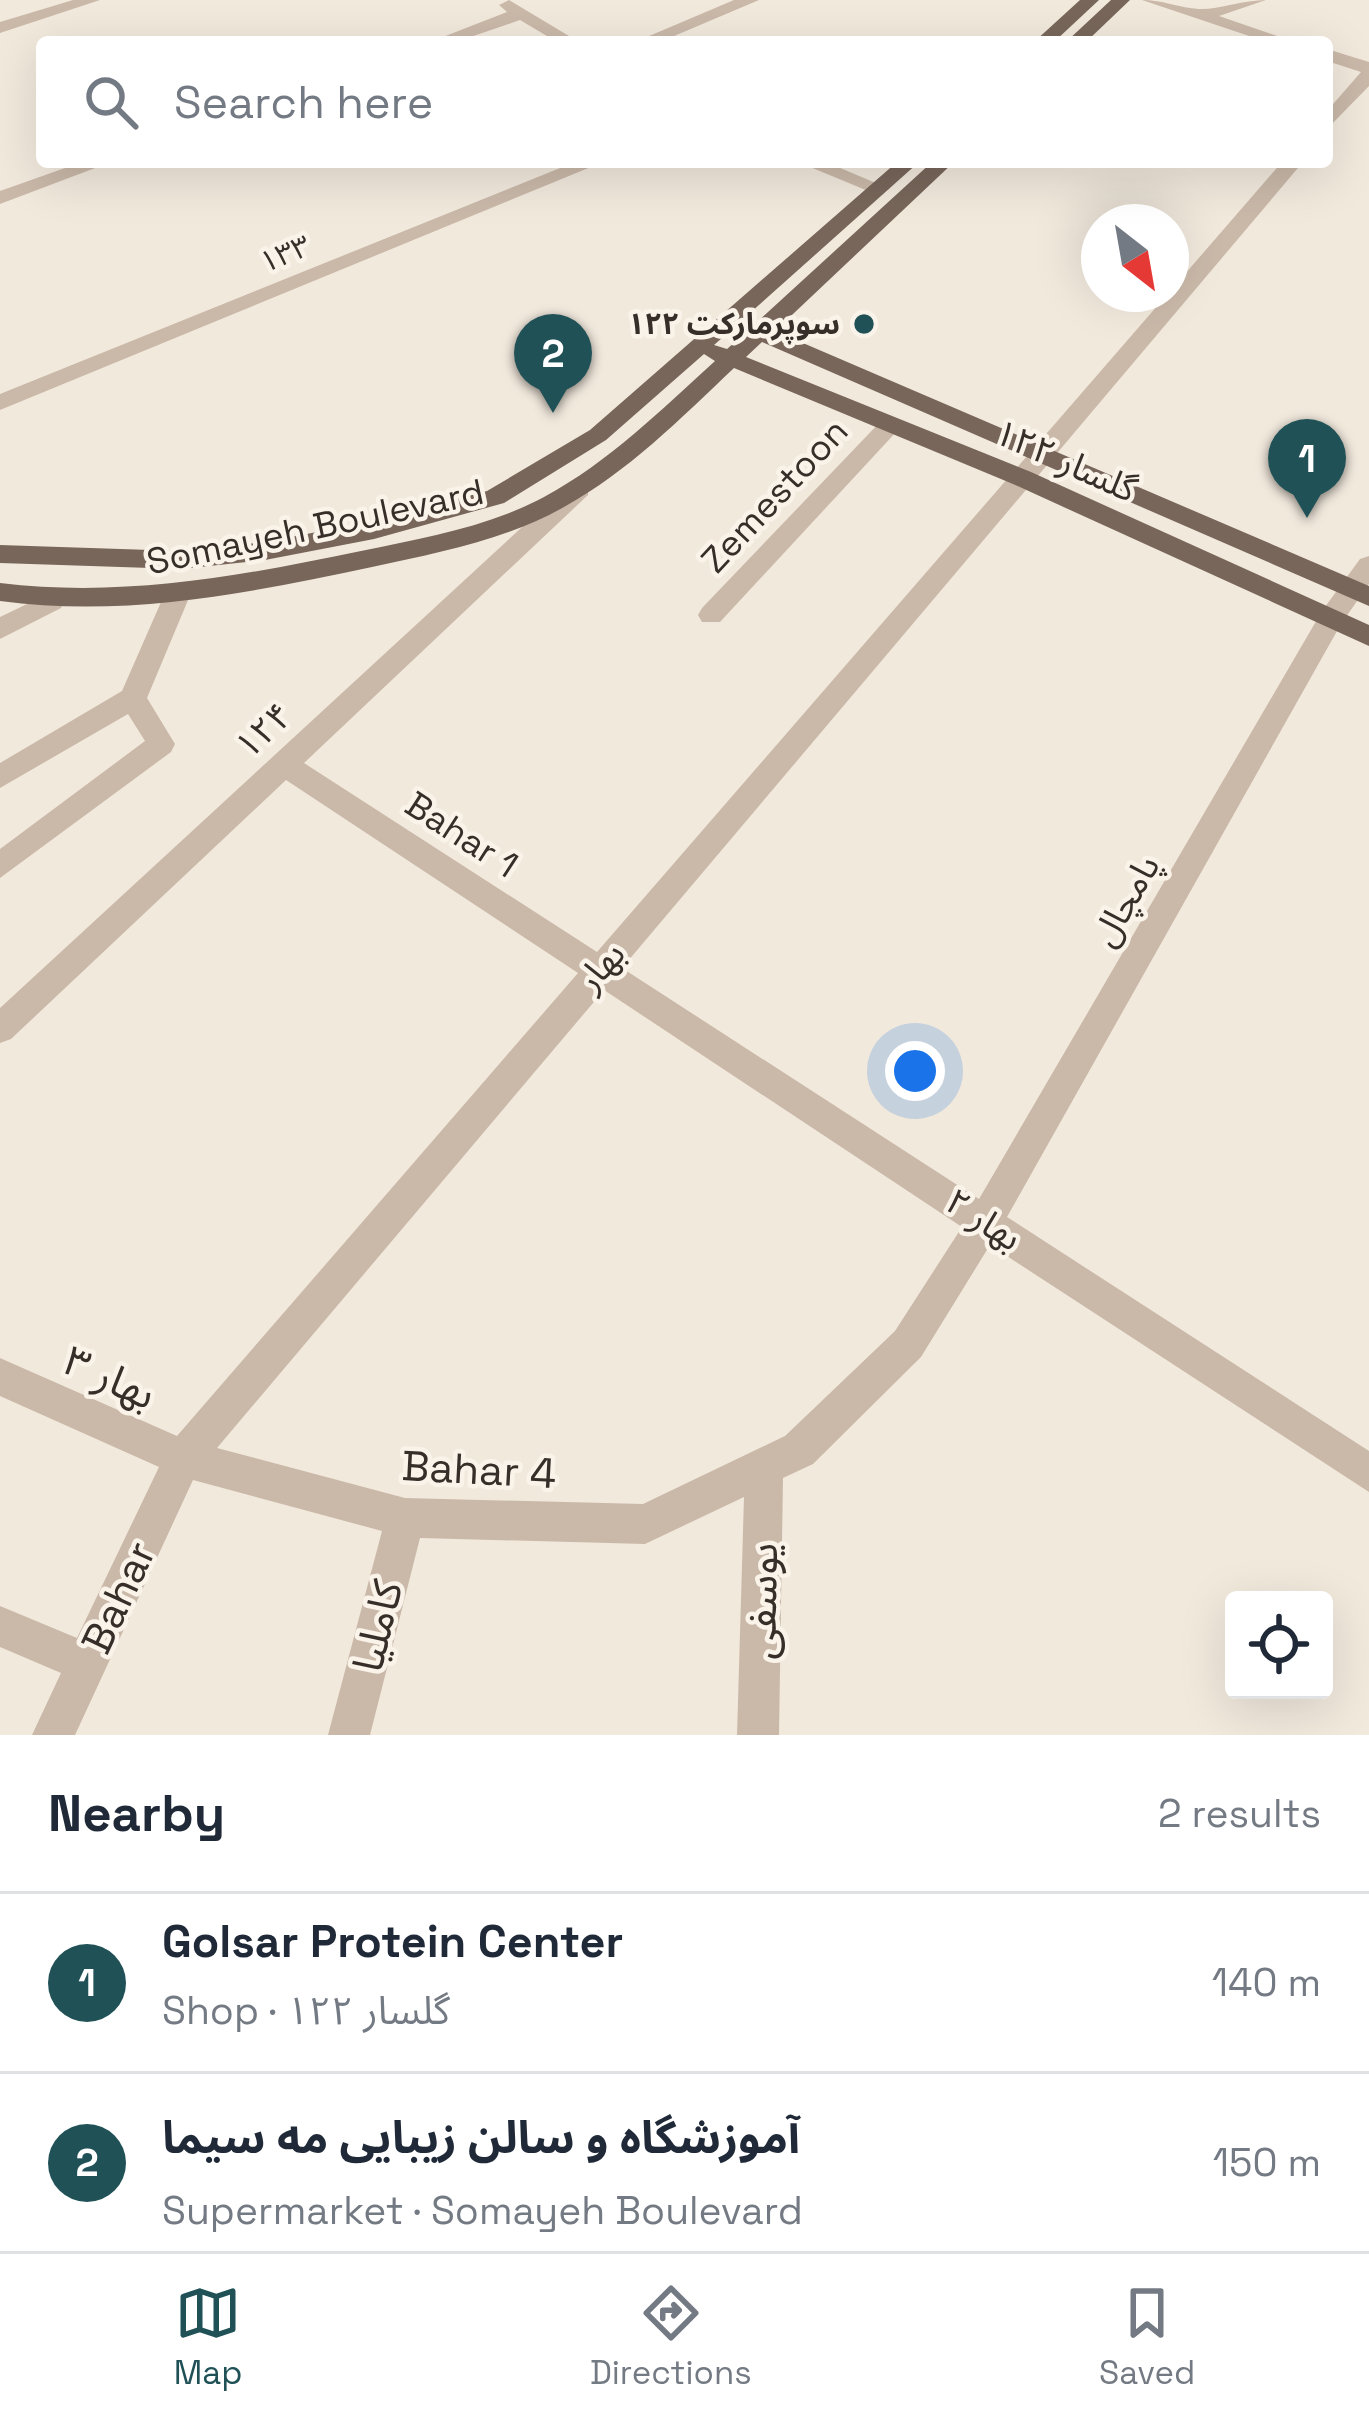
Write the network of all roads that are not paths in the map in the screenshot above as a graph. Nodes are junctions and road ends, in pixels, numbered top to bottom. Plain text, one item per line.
1 (91, 0) edge
2 (500, 0) edge
3 (750, 0) edge
4 (1090, 0) edge
5 (1120, 0) edge
6 (1151, 0) edge
7 (1257, 0) edge
8 (522, 13) junction
9 (1201, 15) junction
10 (0, 28) edge
11 (457, 36) edge
12 (560, 36) edge
13 (659, 36) edge
14 (1050, 36) edge
15 (1081, 36) edge
16 (1267, 36) edge
17 (1333, 57) edge
18 (1369, 71) edge
19 (1333, 116) edge
20 (84, 168) edge
21 (577, 168) edge
22 (824, 168) edge
23 (903, 168) edge
24 (938, 168) edge
25 (1288, 168) edge
26 (880, 189) junction
27 (0, 198) edge
28 (729, 320) junction
29 (759, 333) junction
30 (700, 346) junction
31 (730, 359) junction
32 (0, 403) edge
33 (890, 425) junction
34 (1045, 454) junction
35 (1022, 478) junction
36 (579, 489) junction
37 (0, 554) edge
38 (1369, 565) edge
39 (0, 592) edge
40 (178, 593) junction
41 (1361, 594) edge
42 (52, 601) junction
43 (711, 615) dead end
44 (1331, 618) junction
45 (0, 629) edge
46 (1369, 636) edge
47 (134, 698) junction
48 (284, 764) junction
49 (0, 777) edge
50 (0, 866) edge
51 (598, 968) junction
52 (0, 1029) edge
53 (986, 1220) junction
54 (0, 1377) edge
55 (183, 1459) junction
56 (764, 1467) junction
57 (1369, 1473) edge
58 (405, 1518) junction
59 (0, 1626) edge
60 (87, 1663) junction
61 (53, 1735) edge
62 (349, 1735) edge
63 (758, 1735) edge

1 - 10 street
2 - 8 street
3 - 13 street
4 - 14 main road
5 - 15 main road
6 - 9 street
7 - 9 street
8 - 11 street
8 - 12 street
9 - 16 street
17 - 18 street
18 - 19 street
20 - 27 street
21 - 32 street, ۱۳۳
22 - 26 street
23 - 26 main road, Somayeh Boulevard
24 - 29 main road, Somayeh Boulevard
25 - 34 street, بهار
26 - 28 main road, Somayeh Boulevard
28 - 29 main road, گلسار ۱۲۲
28 - 30 main road, Somayeh Boulevard
29 - 31 main road, Somayeh Boulevard
29 - 34 main road, گلسار ۱۲۲
30 - 31 main road, گلسار ۱۲۲
30 - 37 main road, Somayeh Boulevard
31 - 33 main road, گلسار ۱۲۲
31 - 36 main road, Somayeh Boulevard
33 - 35 main road, گلسار ۱۲۲
33 - 43 street, Zemestoon
34 - 35 street, بهار
34 - 41 main road, گلسار ۱۲۲
35 - 44 main road, گلسار ۱۲۲
35 - 51 street, بهار
36 - 40 main road, Somayeh Boulevard
36 - 48 street, ۱۲۴
38 - 41 street, پامچال
39 - 42 main road, Somayeh Boulevard
40 - 42 main road, Somayeh Boulevard
40 - 47 street
41 - 44 street, پامچال
42 - 45 street
44 - 46 main road, گلسار ۱۲۲
44 - 53 street, پامچال
47 - 49 street
47 - 50 street
48 - 51 street, Bahar 1
48 - 52 street, ۱۲۴
51 - 53 street, بهار ۲
51 - 55 street, بهار
53 - 56 street, پامچال
53 - 57 street, بهار ۲
54 - 55 street, بهار ۳
55 - 58 street, Bahar 4
55 - 60 street, Bahar
56 - 58 street, Bahar 4
56 - 63 street, یوسفی
58 - 62 street, کاملیا
59 - 60 street
60 - 61 street, Bahar

